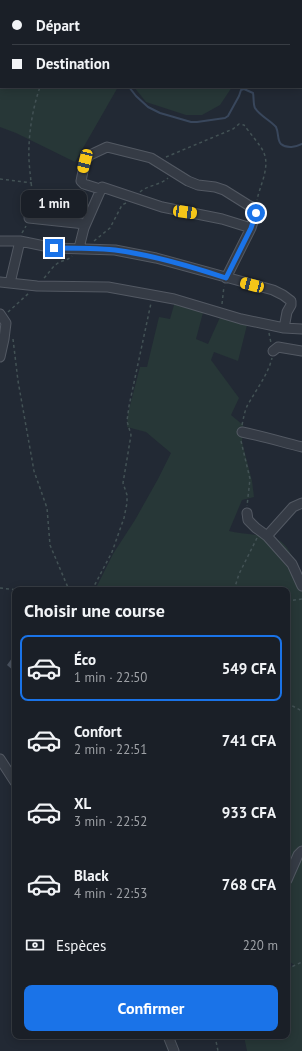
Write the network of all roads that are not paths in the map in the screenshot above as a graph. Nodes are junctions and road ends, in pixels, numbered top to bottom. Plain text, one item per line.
1 (100, 190) junction
2 (29, 218) road end
3 (85, 224) junction
4 (251, 228) junction
5 (0, 240) edge
6 (20, 241) junction
7 (79, 248) junction
8 (226, 278) junction
9 (0, 282) edge
10 (10, 283) junction
11 (0, 314) edge
12 (284, 328) junction
13 (302, 330) edge
14 (273, 351) road end
15 (302, 351) edge
16 (0, 357) edge
17 (242, 432) road end
18 (302, 447) edge
19 (302, 503) edge
20 (247, 513) road end
21 (264, 533) junction
22 (302, 586) edge
23 (0, 759) edge
24 (12, 777) edge
25 (302, 851) edge
26 (290, 873) edge
27 (169, 1039) edge
28 (174, 1051) edge

1 - 3 street
1 - 4 street
1 - 4 street
2 - 3 street
3 - 7 street
4 - 8 street
5 - 6 street
6 - 7 street
6 - 10 street
7 - 8 street
8 - 12 street
9 - 10 street
10 - 12 street
11 - 16 street
12 - 13 street
14 - 15 street
17 - 18 street
19 - 21 street
20 - 21 street
21 - 22 street
23 - 24 street
25 - 26 street
27 - 28 street

